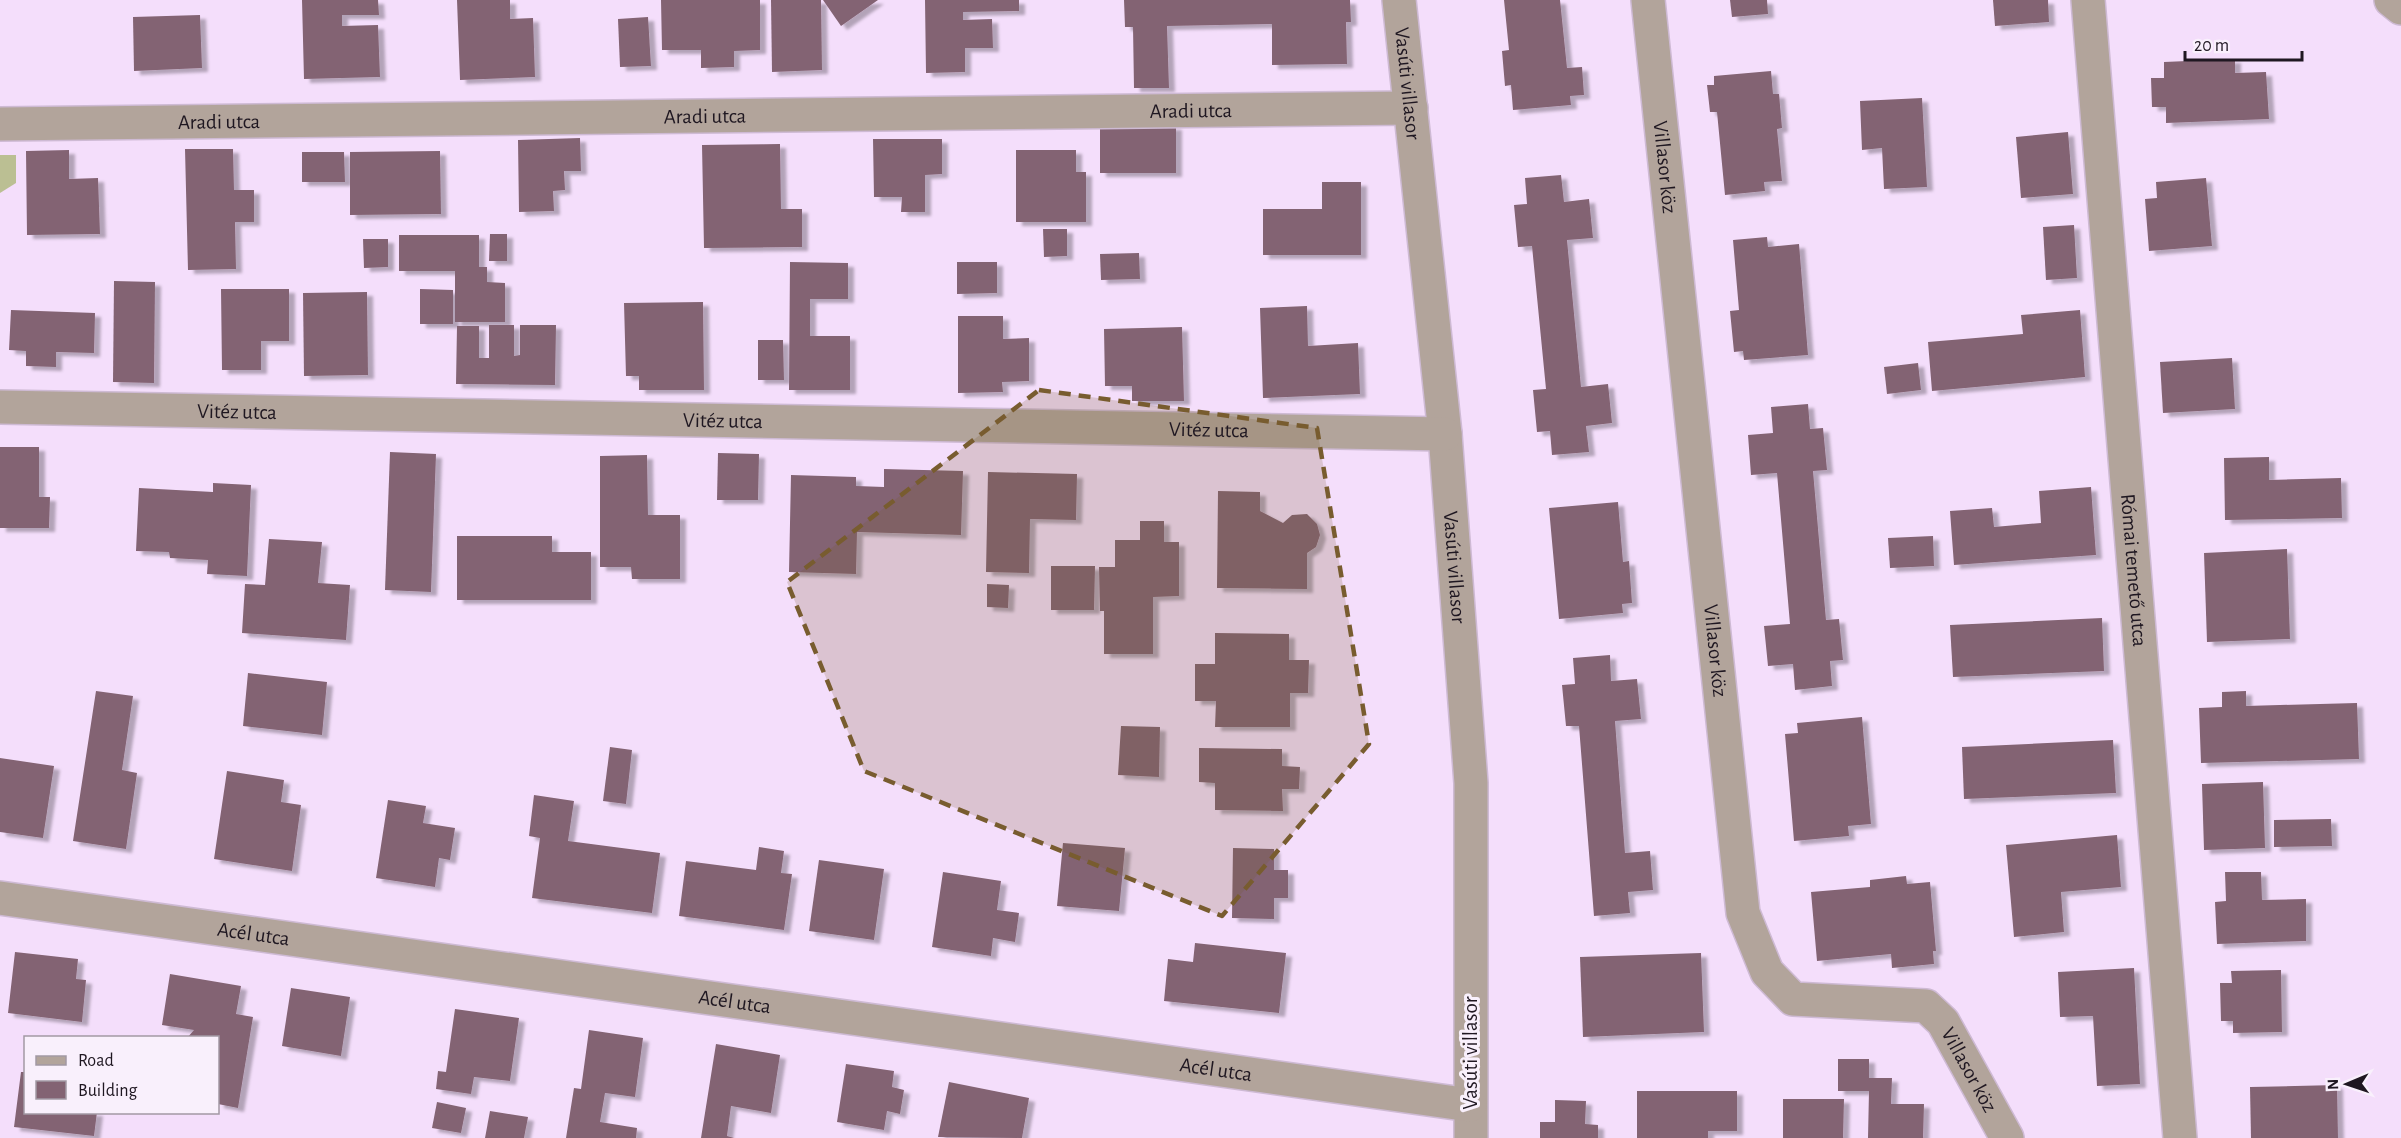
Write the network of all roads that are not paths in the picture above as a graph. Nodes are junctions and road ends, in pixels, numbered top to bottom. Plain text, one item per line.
1 (1400, 0) edge
2 (1648, 0) edge
3 (2088, 0) edge
4 (2391, 0) edge
5 (2401, 8) edge
6 (1411, 108) junction
7 (0, 124) edge
8 (0, 407) edge
9 (1445, 434) junction
10 (0, 898) edge
11 (1470, 1105) junction
12 (1471, 1138) edge
13 (2007, 1138) edge
14 (2180, 1138) edge

1 - 6 street, Vasúti villasor
2 - 13 street, Villasor köz
3 - 14 street, Római temető utca
4 - 5 street
6 - 7 street, Aradi utca
6 - 9 street, Vasúti villasor
8 - 9 street, Vitéz utca
9 - 11 street, Vasúti villasor
10 - 11 street, Acél utca
11 - 12 street, Vasúti villasor

